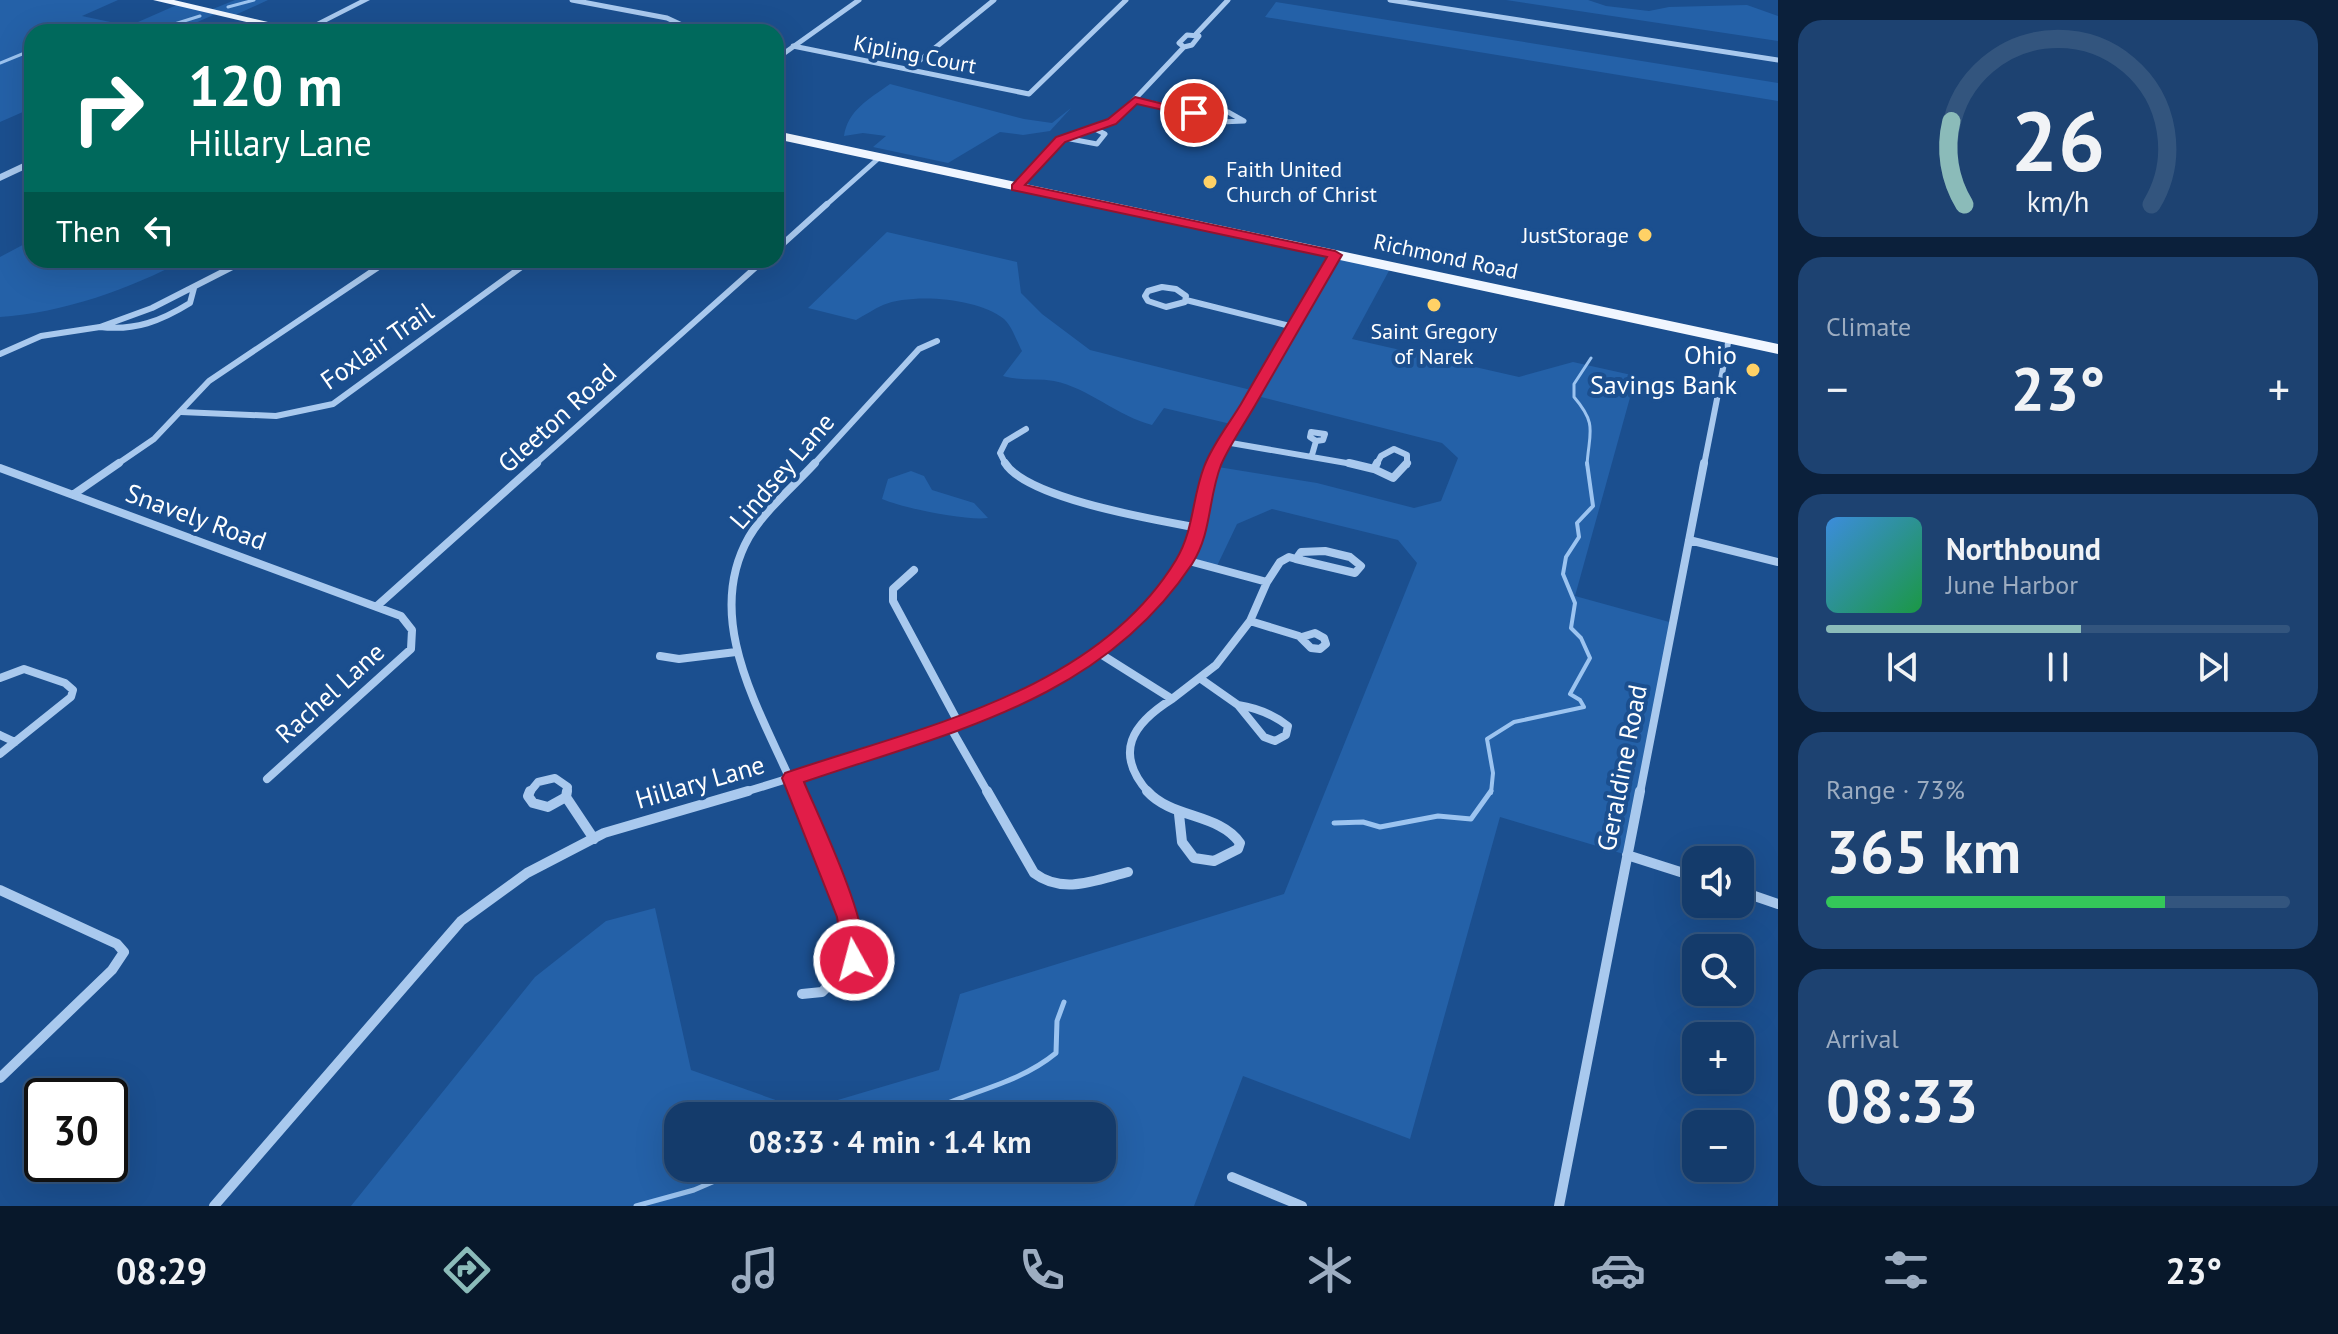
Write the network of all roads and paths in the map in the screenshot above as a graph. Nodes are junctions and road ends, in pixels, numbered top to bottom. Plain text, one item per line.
1 (159, 0) edge
2 (366, 0) edge
3 (572, 0) edge
4 (859, 0) edge
5 (994, 0) edge
6 (1126, 0) edge
7 (1228, 0) edge
8 (1390, 0) edge
9 (592, 2) edge
10 (267, 24) edge
11 (319, 24) edge
12 (680, 24) edge
13 (793, 46) junction
14 (784, 53) edge
15 (1778, 60) edge
16 (909, 69) junction
17 (1135, 100) junction
18 (1195, 112) junction
19 (1095, 129) junction
20 (784, 137) edge
21 (1064, 138) junction
22 (880, 157) junction
23 (24, 166) edge
24 (0, 178) edge
25 (1017, 187) junction
26 (784, 243) edge
27 (1335, 255) junction
28 (231, 268) edge
29 (377, 268) edge
30 (520, 268) edge
31 (755, 268) edge
32 (194, 288) junction
33 (1186, 300) junction
34 (100, 327) junction
35 (1294, 327) junction
36 (1729, 338) junction
37 (1, 341) edge
38 (937, 341) dead end
39 (14, 346) junction
40 (1778, 349) edge
41 (0, 354) edge
42 (181, 412) junction
43 (1026, 429) dead end
44 (1316, 441) dead end
45 (1225, 442) junction
46 (1312, 455) junction
47 (0, 468) edge
48 (1374, 469) junction
49 (74, 494) junction
50 (1199, 528) junction
51 (1689, 540) junction
52 (1296, 559) junction
53 (1185, 560) junction
54 (1778, 562) edge
55 (914, 570) dead end
56 (1267, 582) junction
57 (377, 606) junction
58 (1250, 621) junction
59 (1302, 637) dead end
60 (736, 652) junction
61 (1099, 653) junction
62 (660, 656) dead end
63 (0, 678) edge
64 (1201, 679) junction
65 (1172, 699) junction
66 (1238, 705) junction
67 (954, 724) junction
68 (0, 735) edge
69 (15, 742) junction
70 (0, 754) edge
71 (792, 778) junction
72 (267, 779) dead end
73 (566, 797) dead end
74 (1179, 814) junction
75 (594, 839) junction
76 (1627, 855) junction
77 (1128, 872) dead end
78 (1682, 873) edge
79 (0, 890) edge
80 (1754, 896) edge
81 (1778, 904) edge
82 (802, 994) dead end
83 (0, 1078) edge
84 (1232, 1177) dead end
85 (214, 1206) edge
86 (1302, 1206) edge
87 (1559, 1206) edge

1 - 10 main road
2 - 11 street
3 - 9 street
4 - 13 street
5 - 16 street
6 - 16 street, Kipling Court
7 - 17 street
8 - 15 street
9 - 12 street
13 - 14 street
13 - 16 street, Kipling Court
17 - 18 street
17 - 19 street
18 - 18 street
19 - 21 street
19 - 21 street
20 - 22 main road, Richmond Road
21 - 25 street
22 - 25 main road, Richmond Road
22 - 26 street
23 - 24 street
25 - 27 main road, Richmond Road
27 - 35 street, Hillary Lane
27 - 36 main road, Richmond Road
28 - 32 street
29 - 42 street
30 - 42 street, Foxlair Trail
31 - 57 street, Gleeton Road
32 - 34 street
32 - 34 street
33 - 33 street
33 - 35 street
34 - 39 street
35 - 45 street, Hillary Lane
36 - 40 main road, Richmond Road
36 - 51 street, Geraldine Road
37 - 39 street
38 - 60 street, Lindsey Lane
39 - 41 street
42 - 49 street
43 - 50 street
44 - 46 street
45 - 46 street
45 - 50 street, Hillary Lane
46 - 48 street
47 - 49 street, Snavely Road
48 - 48 street
49 - 57 street, Snavely Road
50 - 53 street, Hillary Lane
51 - 54 street
51 - 76 street, Geraldine Road
52 - 52 street
52 - 56 street
53 - 56 street
53 - 61 street, Hillary Lane
55 - 67 street
56 - 58 street
57 - 72 street, Rachel Lane
58 - 59 street
58 - 64 street
60 - 62 street
60 - 71 street, Lindsey Lane
61 - 65 street
61 - 67 street, Hillary Lane
63 - 69 street
64 - 65 street
64 - 66 street
65 - 74 street
66 - 66 street
67 - 71 street, Hillary Lane
67 - 77 street
68 - 69 street
69 - 70 street
71 - 75 street, Hillary Lane
71 - 82 street, Lindsey Lane
73 - 75 street
74 - 74 street
75 - 85 street, Hillary Lane
76 - 78 street
76 - 87 street, Geraldine Road
79 - 83 street
80 - 81 street
84 - 86 street

